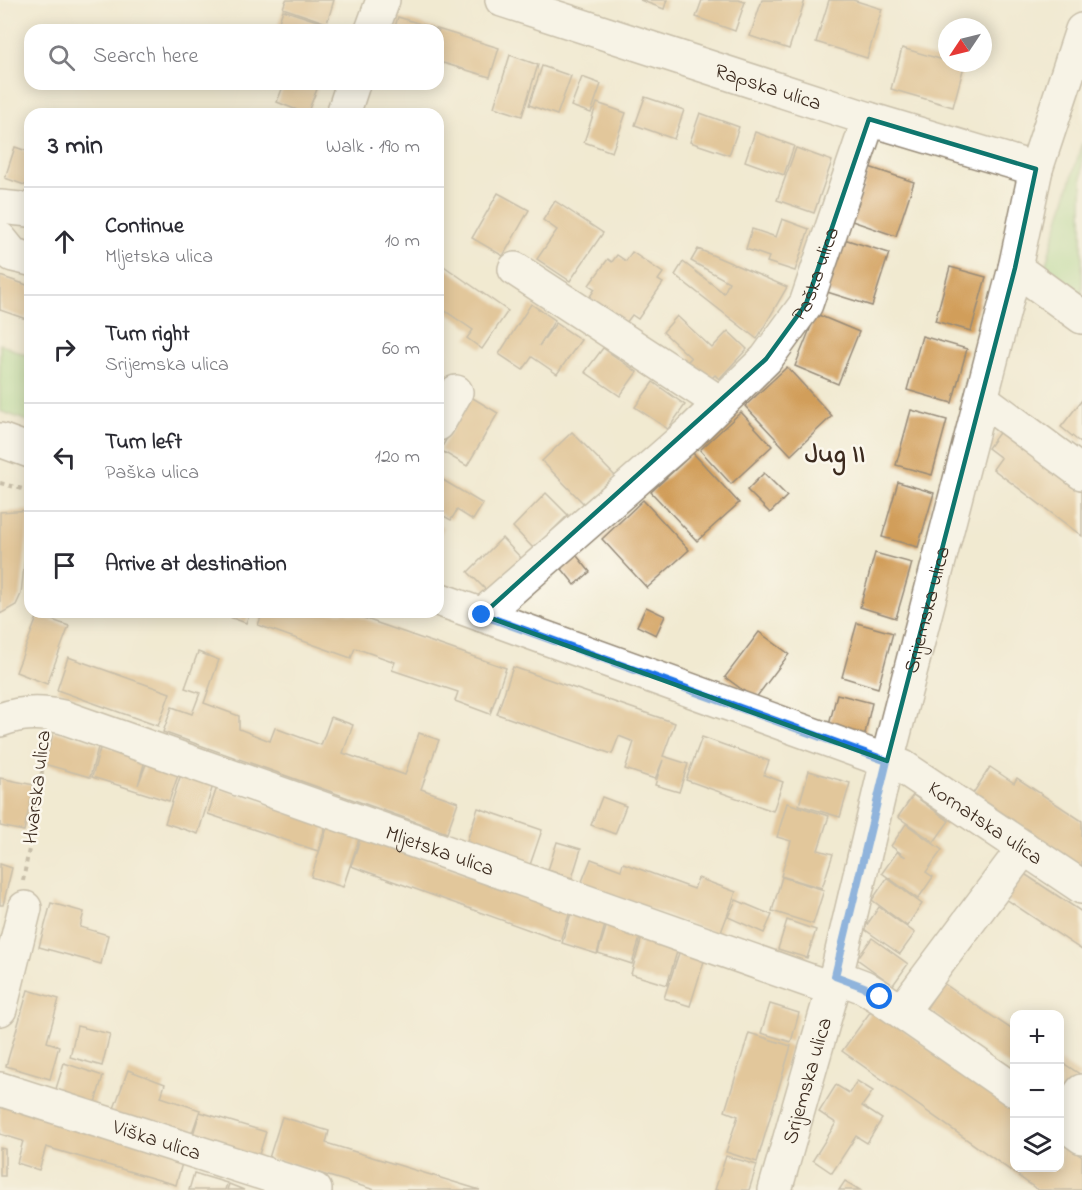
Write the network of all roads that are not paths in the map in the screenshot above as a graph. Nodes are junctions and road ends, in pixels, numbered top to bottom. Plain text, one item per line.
1 (383, 0) edge
2 (502, 0) edge
3 (374, 24) edge
4 (1082, 30) edge
5 (351, 90) edge
6 (345, 108) edge
7 (869, 120) junction
8 (1036, 169) junction
9 (0, 207) edge
10 (24, 209) edge
11 (0, 239) edge
12 (24, 258) edge
13 (1015, 268) junction
14 (515, 269) dead end
15 (1082, 317) edge
16 (456, 392) dead end
17 (982, 399) junction
18 (720, 403) junction
19 (444, 413) edge
20 (0, 440) edge
21 (24, 449) edge
22 (1082, 473) edge
23 (444, 601) edge
24 (482, 615) junction
25 (45, 713) joint
26 (0, 720) edge
27 (887, 761) junction
28 (1024, 848) junction
29 (1082, 887) edge
30 (25, 908) road end
31 (834, 982) junction
32 (0, 1008) edge
33 (902, 1011) junction
34 (1010, 1087) edge
35 (0, 1089) edge
36 (1082, 1091) edge
37 (1063, 1118) edge
38 (1064, 1125) edge
39 (1082, 1137) edge
40 (315, 1190) edge
41 (775, 1190) edge

1 - 3 street
2 - 7 street, Rapska ulica
4 - 8 street, Srijemska ulica
5 - 6 street
7 - 8 street, Rapska ulica
7 - 18 street, Paška ulica
8 - 13 street, Srijemska ulica
9 - 10 street
11 - 12 street
13 - 15 street
13 - 17 street, Srijemska ulica
14 - 18 street
16 - 19 street
17 - 22 street
17 - 27 street, Srijemska ulica
18 - 24 street, Paška ulica
20 - 21 street
23 - 24 street
24 - 27 street
25 - 26 street, Hvarska ulica
25 - 31 street, Mljetska ulica
27 - 28 street, Kornatska ulica
27 - 31 street, Srijemska ulica
28 - 29 street, Kornatska ulica
28 - 33 street
30 - 32 street
31 - 33 street, Mljetska ulica
31 - 41 street, Srijemska ulica
33 - 34 street, Mljetska ulica
35 - 40 street, Viška ulica
36 - 37 street
38 - 39 street

